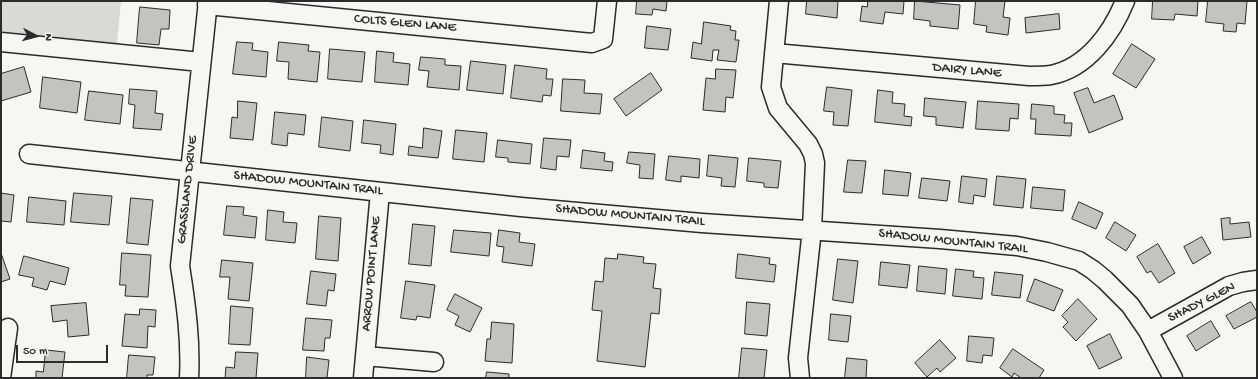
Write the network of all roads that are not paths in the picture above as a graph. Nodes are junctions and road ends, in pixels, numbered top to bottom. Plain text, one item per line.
1 (607, 1) edge
2 (779, 1) edge
3 (1125, 1) edge
4 (207, 3) edge
5 (1, 42) edge
6 (774, 53) junction
7 (201, 62) junction
8 (29, 154) dead end
9 (190, 172) junction
10 (380, 192) junction
11 (812, 229) junction
12 (1257, 280) edge
13 (8, 328) dead end
14 (1148, 331) junction
15 (365, 356) junction
16 (434, 362) dead end
17 (1, 378) edge
18 (189, 378) edge
19 (363, 378) edge
20 (800, 378) edge
21 (1173, 378) edge

1 - 4 street, COLTS GLEN LANE
2 - 6 street
3 - 6 street, DAIRY LANE
4 - 7 street, GRASSLAND DRIVE
5 - 7 street
6 - 11 street
7 - 9 street, GRASSLAND DRIVE
8 - 9 street, SHADOW MOUNTAIN TRAIL
9 - 10 street, SHADOW MOUNTAIN TRAIL
9 - 18 street, GRASSLAND DRIVE
10 - 11 street, SHADOW MOUNTAIN TRAIL
10 - 15 street, ARROW POINT LANE
11 - 14 street, SHADOW MOUNTAIN TRAIL
11 - 20 street
12 - 14 street, SHADY GLEN
13 - 17 street
14 - 21 street, SHADOW MOUNTAIN TRAIL
15 - 16 street
15 - 19 street, ARROW POINT LANE

